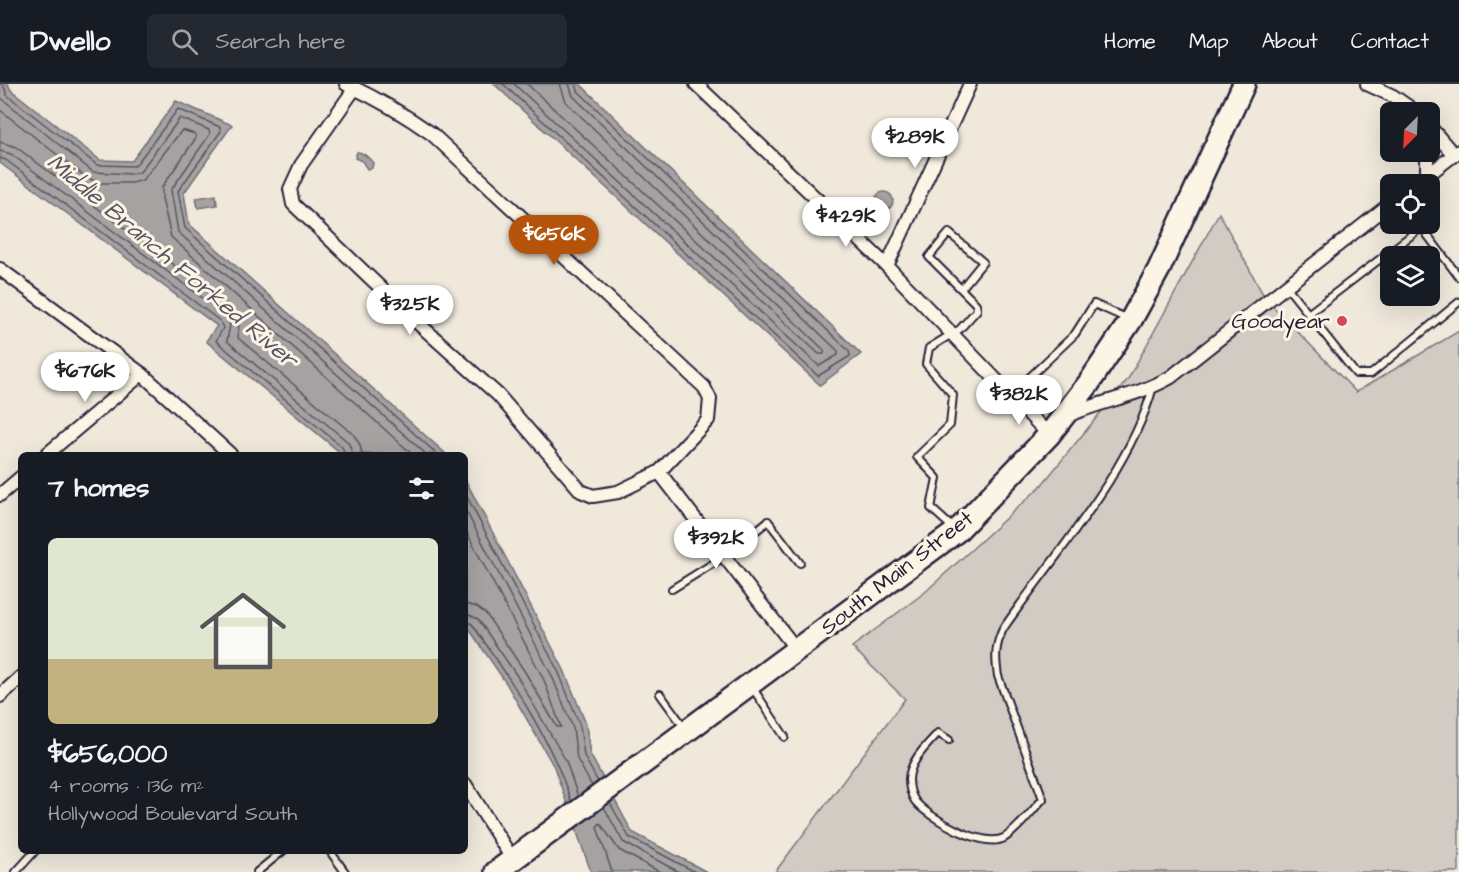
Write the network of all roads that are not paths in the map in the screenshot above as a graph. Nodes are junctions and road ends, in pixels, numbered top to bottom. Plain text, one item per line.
1 (696, 84) edge
2 (970, 84) edge
3 (1244, 84) edge
4 (1367, 84) edge
5 (350, 86) edge
6 (1398, 102) edge
7 (1440, 137) edge
8 (1457, 153) edge
9 (1428, 174) edge
10 (1380, 212) edge
11 (1409, 234) edge
12 (1427, 234) edge
13 (887, 266) junction
14 (0, 269) edge
15 (1459, 277) edge
16 (1287, 287) junction
17 (961, 289) junction
18 (1459, 302) edge
19 (1308, 314) junction
20 (1131, 320) junction
21 (950, 335) junction
22 (142, 374) junction
23 (1153, 387) junction
24 (1010, 396) junction
25 (1063, 418) junction
26 (1048, 435) junction
27 (49, 452) edge
28 (228, 452) edge
29 (659, 472) junction
30 (18, 480) edge
31 (0, 495) edge
32 (957, 531) junction
33 (725, 556) junction
34 (800, 563) dead end
35 (672, 589) dead end
36 (796, 649) junction
37 (18, 680) edge
38 (750, 684) junction
39 (660, 694) dead end
40 (0, 696) edge
41 (687, 730) junction
42 (785, 737) dead end
43 (949, 740) dead end
44 (468, 793) edge
45 (32, 854) edge
46 (279, 854) edge
47 (332, 854) edge
48 (501, 869) edge
49 (16, 872) edge
50 (257, 872) edge
51 (345, 872) edge

1 - 13 street
2 - 13 street
3 - 20 highway, South Main Street
4 - 6 street
5 - 29 street
5 - 29 street
7 - 8 street
8 - 9 street
10 - 16 street
11 - 19 lane
12 - 15 lane
13 - 21 street
14 - 22 street
16 - 19 lane
16 - 23 street
17 - 17 lane
17 - 21 lane
18 - 19 lane
20 - 24 lane
20 - 25 highway, South Main Street
21 - 24 street
21 - 32 lane
22 - 27 street
22 - 28 street
23 - 25 street
23 - 43 lane
24 - 26 street
25 - 26 highway, South Main Street
26 - 32 highway, South Main Street
29 - 33 street
30 - 31 street
32 - 36 highway, South Main Street
33 - 34 lane
33 - 35 lane
33 - 36 street
36 - 38 highway, South Main Street
37 - 40 street
38 - 41 highway, South Main Street
38 - 42 lane
39 - 41 lane
41 - 48 highway, South Main Street
44 - 48 street
45 - 49 lane
46 - 50 lane
47 - 51 lane

